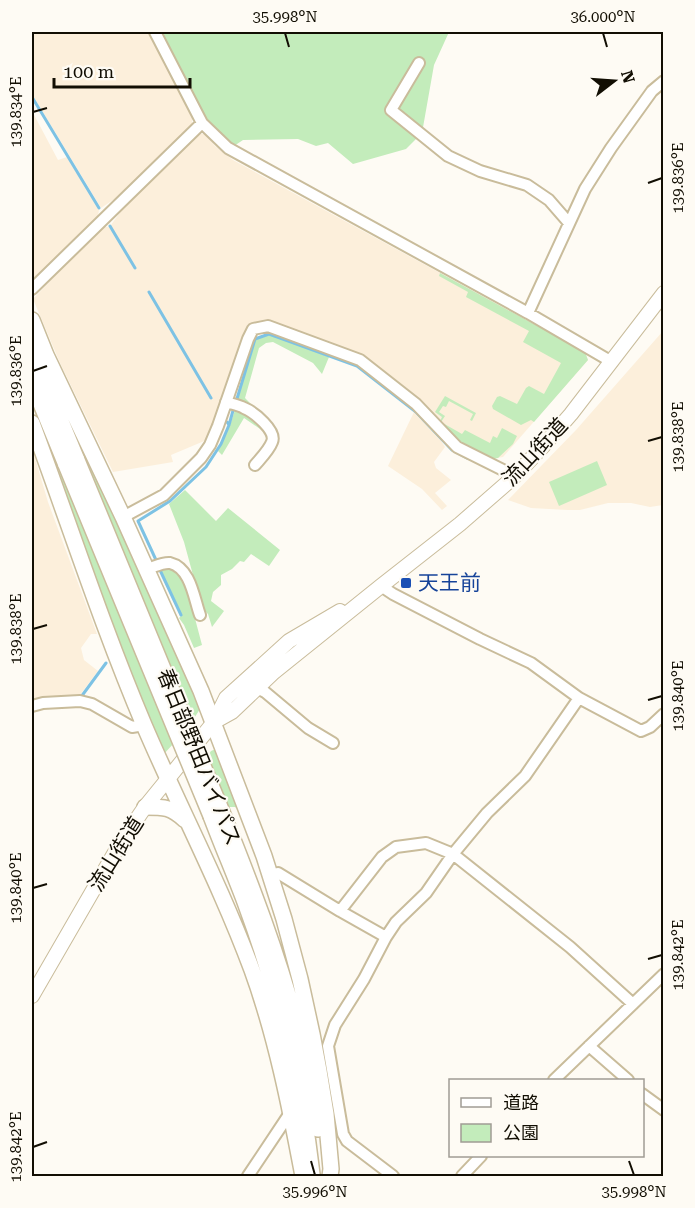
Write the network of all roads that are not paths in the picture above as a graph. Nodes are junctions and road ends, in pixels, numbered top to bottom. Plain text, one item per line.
1 (156, 32) edge
2 (419, 63) dead end
3 (663, 81) edge
4 (202, 123) junction
5 (569, 223) junction
6 (32, 289) edge
7 (663, 293) edge
8 (528, 313) junction
9 (32, 320) edge
10 (32, 351) edge
11 (612, 362) junction
12 (32, 382) edge
13 (226, 402) junction
14 (32, 428) edge
15 (71, 463) junction
16 (255, 465) dead end
17 (515, 476) junction
18 (123, 517) junction
19 (147, 569) junction
20 (381, 586) junction
21 (200, 615) dead end
22 (256, 688) junction
23 (579, 698) junction
24 (32, 706) edge
25 (663, 714) edge
26 (214, 723) junction
27 (144, 724) junction
28 (333, 743) dead end
29 (168, 779) junction
30 (145, 807) junction
31 (216, 814) junction
32 (188, 822) junction
33 (453, 854) junction
34 (270, 876) junction
35 (340, 911) junction
36 (386, 937) junction
37 (663, 974) edge
38 (32, 996) edge
39 (633, 1004) junction
40 (589, 1046) junction
41 (555, 1079) edge
42 (627, 1079) edge
43 (644, 1096) edge
44 (663, 1110) edge
45 (290, 1113) junction
46 (479, 1157) edge
47 (248, 1176) edge
48 (303, 1176) edge
49 (312, 1176) edge
50 (324, 1176) edge
51 (330, 1176) edge
52 (393, 1176) edge
53 (462, 1176) edge

1 - 4 street
2 - 5 street
3 - 5 street
4 - 6 street
4 - 8 street
5 - 8 street
7 - 11 main road, 流山街道
8 - 11 street
9 - 18 highway
10 - 15 highway, 春日部野田バイパス
11 - 17 main road, 流山街道
12 - 15 highway, 春日部野田バイパス
13 - 16 street
13 - 17 street
13 - 18 street
14 - 27 highway
15 - 31 highway, 春日部野田バイパス, bridge
17 - 20 main road, 流山街道
18 - 19 highway
19 - 21 street
19 - 26 highway
20 - 22 main road, 流山街道
20 - 23 street
20 - 26 main road, 流山街道
22 - 26 main road, 流山街道
22 - 28 street
23 - 25 street
23 - 33 street
24 - 27 street
26 - 29 main road, 流山街道
26 - 34 highway
27 - 29 highway
29 - 30 main road, 流山街道
29 - 32 highway
30 - 32 highway
30 - 38 main road, 流山街道
31 - 49 highway, 春日部野田バイパス
31 - 50 highway, 春日部野田バイパス
32 - 45 highway
33 - 35 street
33 - 36 street
33 - 39 street
34 - 35 street
34 - 51 highway
35 - 36 street
36 - 52 street
37 - 39 street
39 - 40 street
40 - 41 street
40 - 42 street
43 - 44 street
45 - 47 street
45 - 48 highway
46 - 53 street

